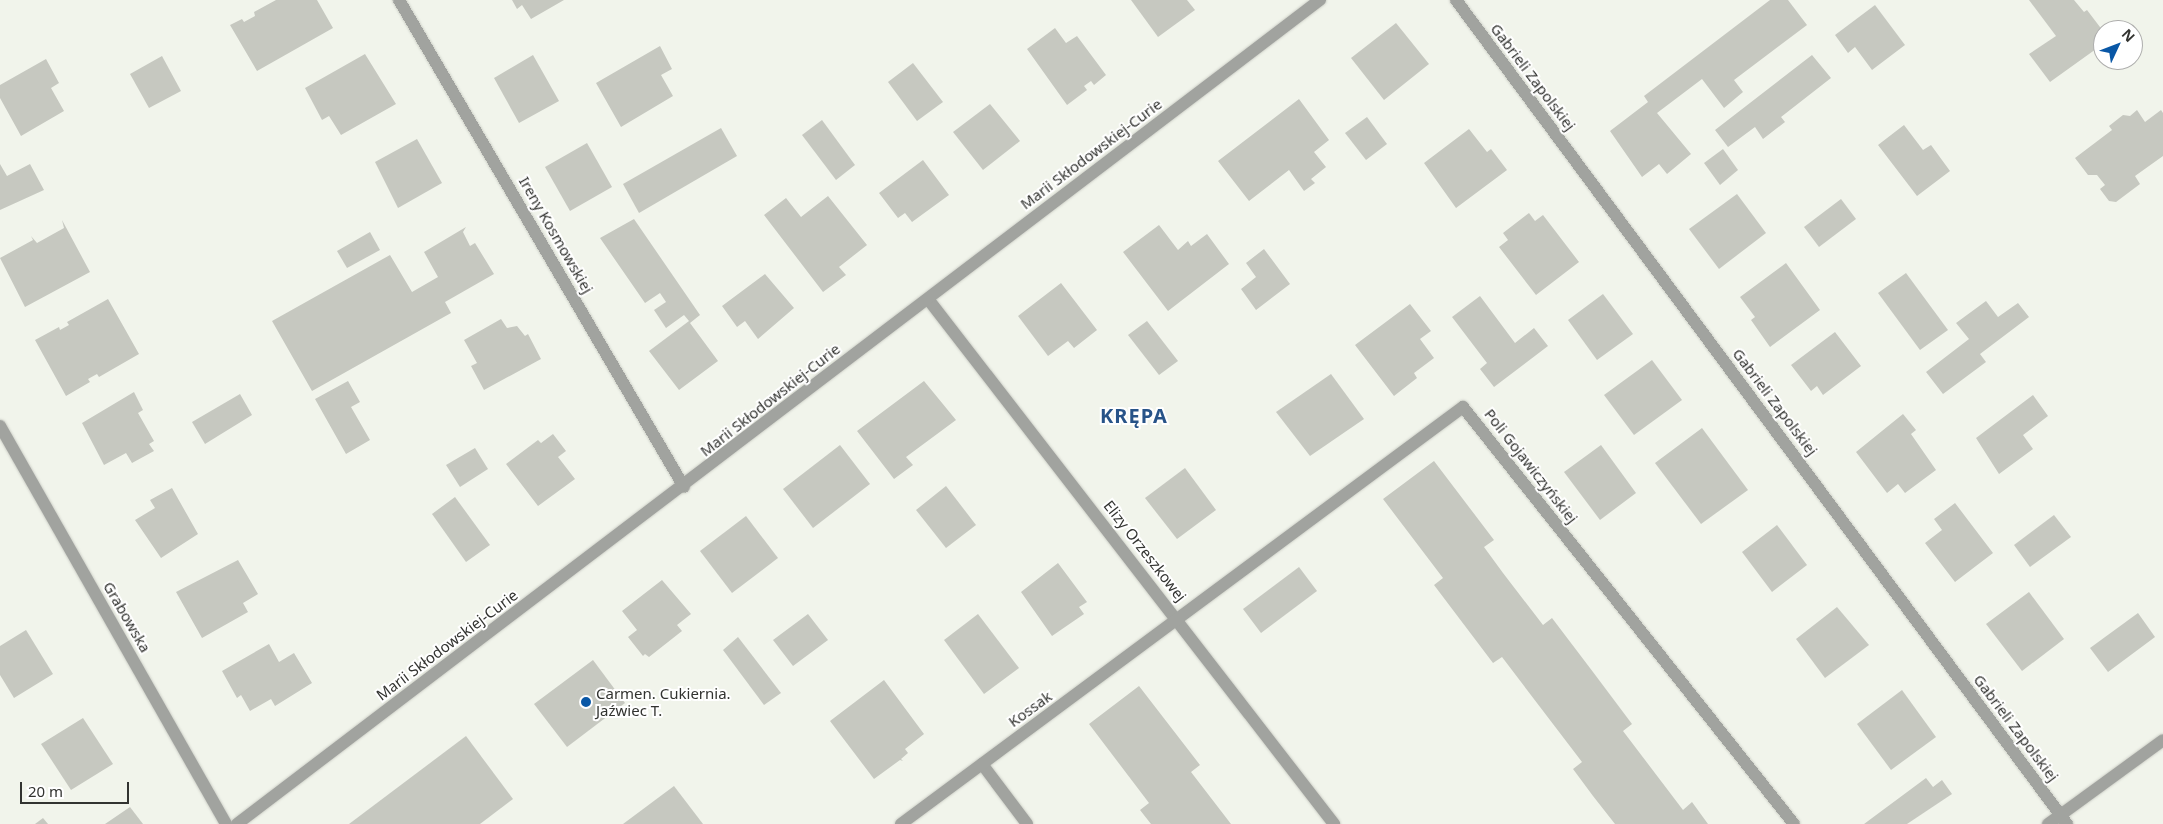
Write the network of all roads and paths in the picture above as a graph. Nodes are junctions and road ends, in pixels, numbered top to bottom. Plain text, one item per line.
1 (399, 0) edge
2 (1320, 0) edge
3 (1456, 0) edge
4 (928, 299) junction
5 (0, 426) edge
6 (684, 486) junction
7 (1178, 620) junction
8 (2163, 740) edge
9 (982, 764) junction
10 (2063, 820) edge
11 (226, 824) edge
12 (237, 824) edge
13 (901, 824) edge
14 (1026, 824) edge
15 (1334, 824) edge
16 (1794, 824) edge
17 (2048, 824) edge

1 - 6 street, Ireny Kosmowskiej
2 - 4 street, Marii Skłodowskiej-Curie
3 - 10 street, Gabrieli Zapolskiej
4 - 6 street, Marii Skłodowskiej-Curie
4 - 7 street, Elizy Orzeszkowej
5 - 11 street, Grabowska
6 - 12 street, Marii Skłodowskiej-Curie
7 - 9 street, Kossak
7 - 15 street, Elizy Orzeszkowej
7 - 16 street, Poli Gojawiczyńskiej
8 - 10 street
9 - 13 street, Kossak
9 - 14 street
10 - 17 street

